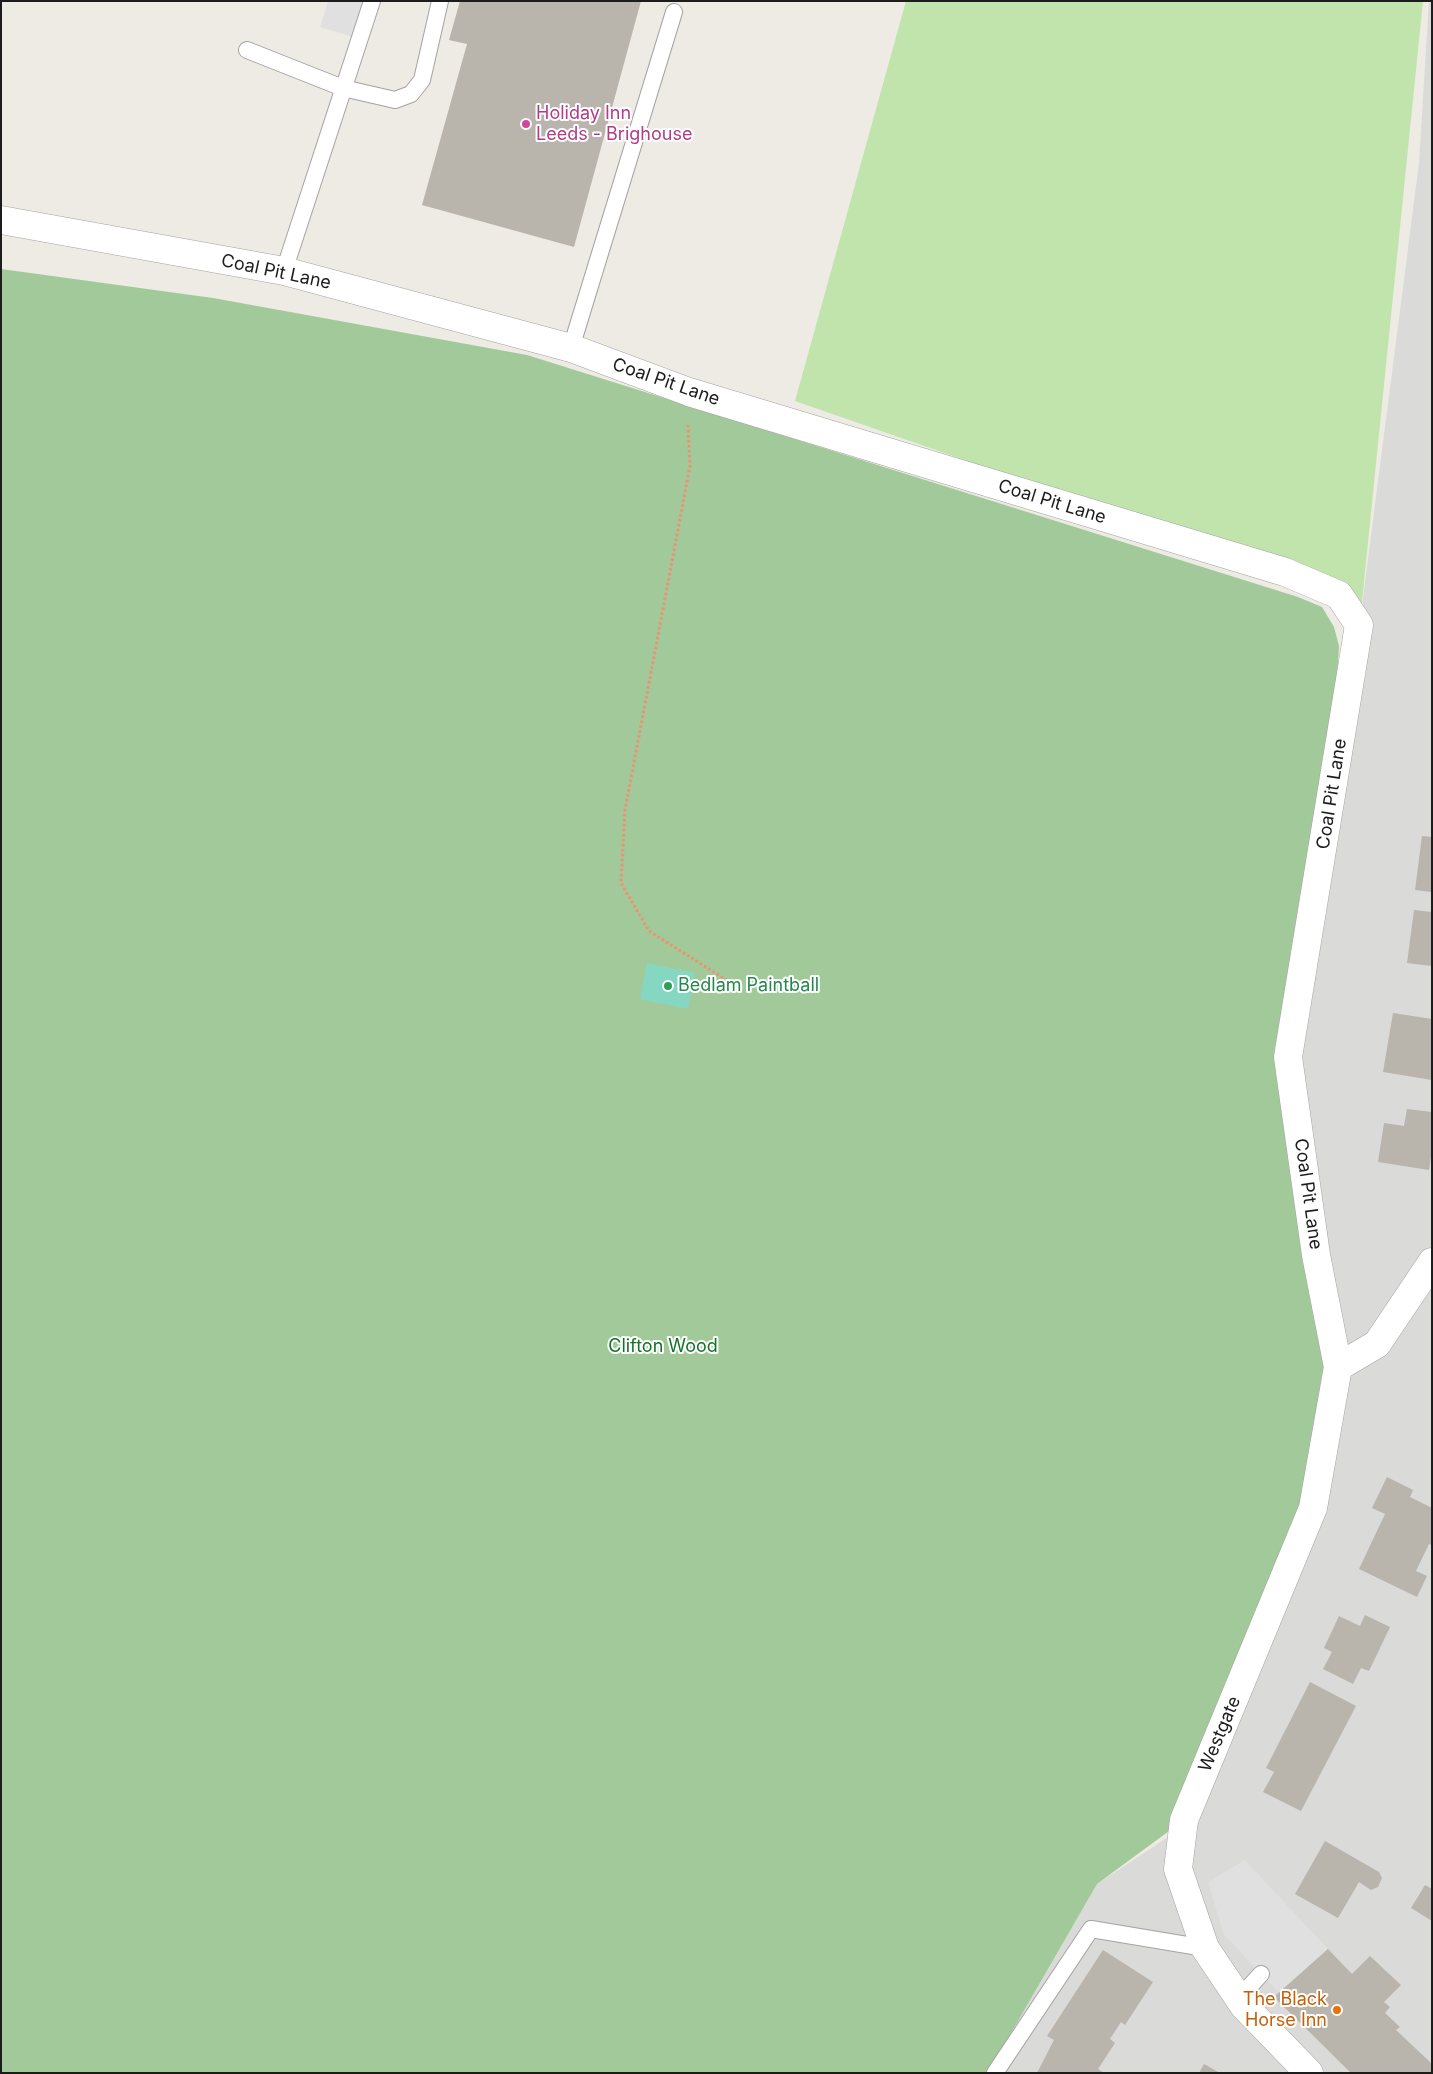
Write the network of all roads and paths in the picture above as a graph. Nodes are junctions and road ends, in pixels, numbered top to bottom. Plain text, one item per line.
1 (372, 1) edge
2 (440, 1) edge
3 (674, 12) dead end
4 (247, 50) dead end
5 (343, 88) junction
6 (1, 220) edge
7 (284, 271) junction
8 (571, 348) junction
9 (689, 392) junction
10 (728, 981) dead end
11 (1432, 1262) edge
12 (1338, 1367) junction
13 (1205, 1948) junction
14 (1261, 1974) dead end
15 (1239, 1998) junction
16 (995, 2073) edge
17 (1309, 2073) edge

1 - 5 lane
2 - 5 lane
3 - 8 lane
4 - 5 lane
5 - 7 lane
6 - 7 street, Coal Pit Lane
7 - 8 street, Coal Pit Lane
8 - 9 street, Coal Pit Lane
9 - 10 path
9 - 12 street, Coal Pit Lane
11 - 12 street
12 - 13 street, Westgate
13 - 15 street, Westgate
13 - 16 lane
14 - 15 lane
15 - 17 street, Westgate

